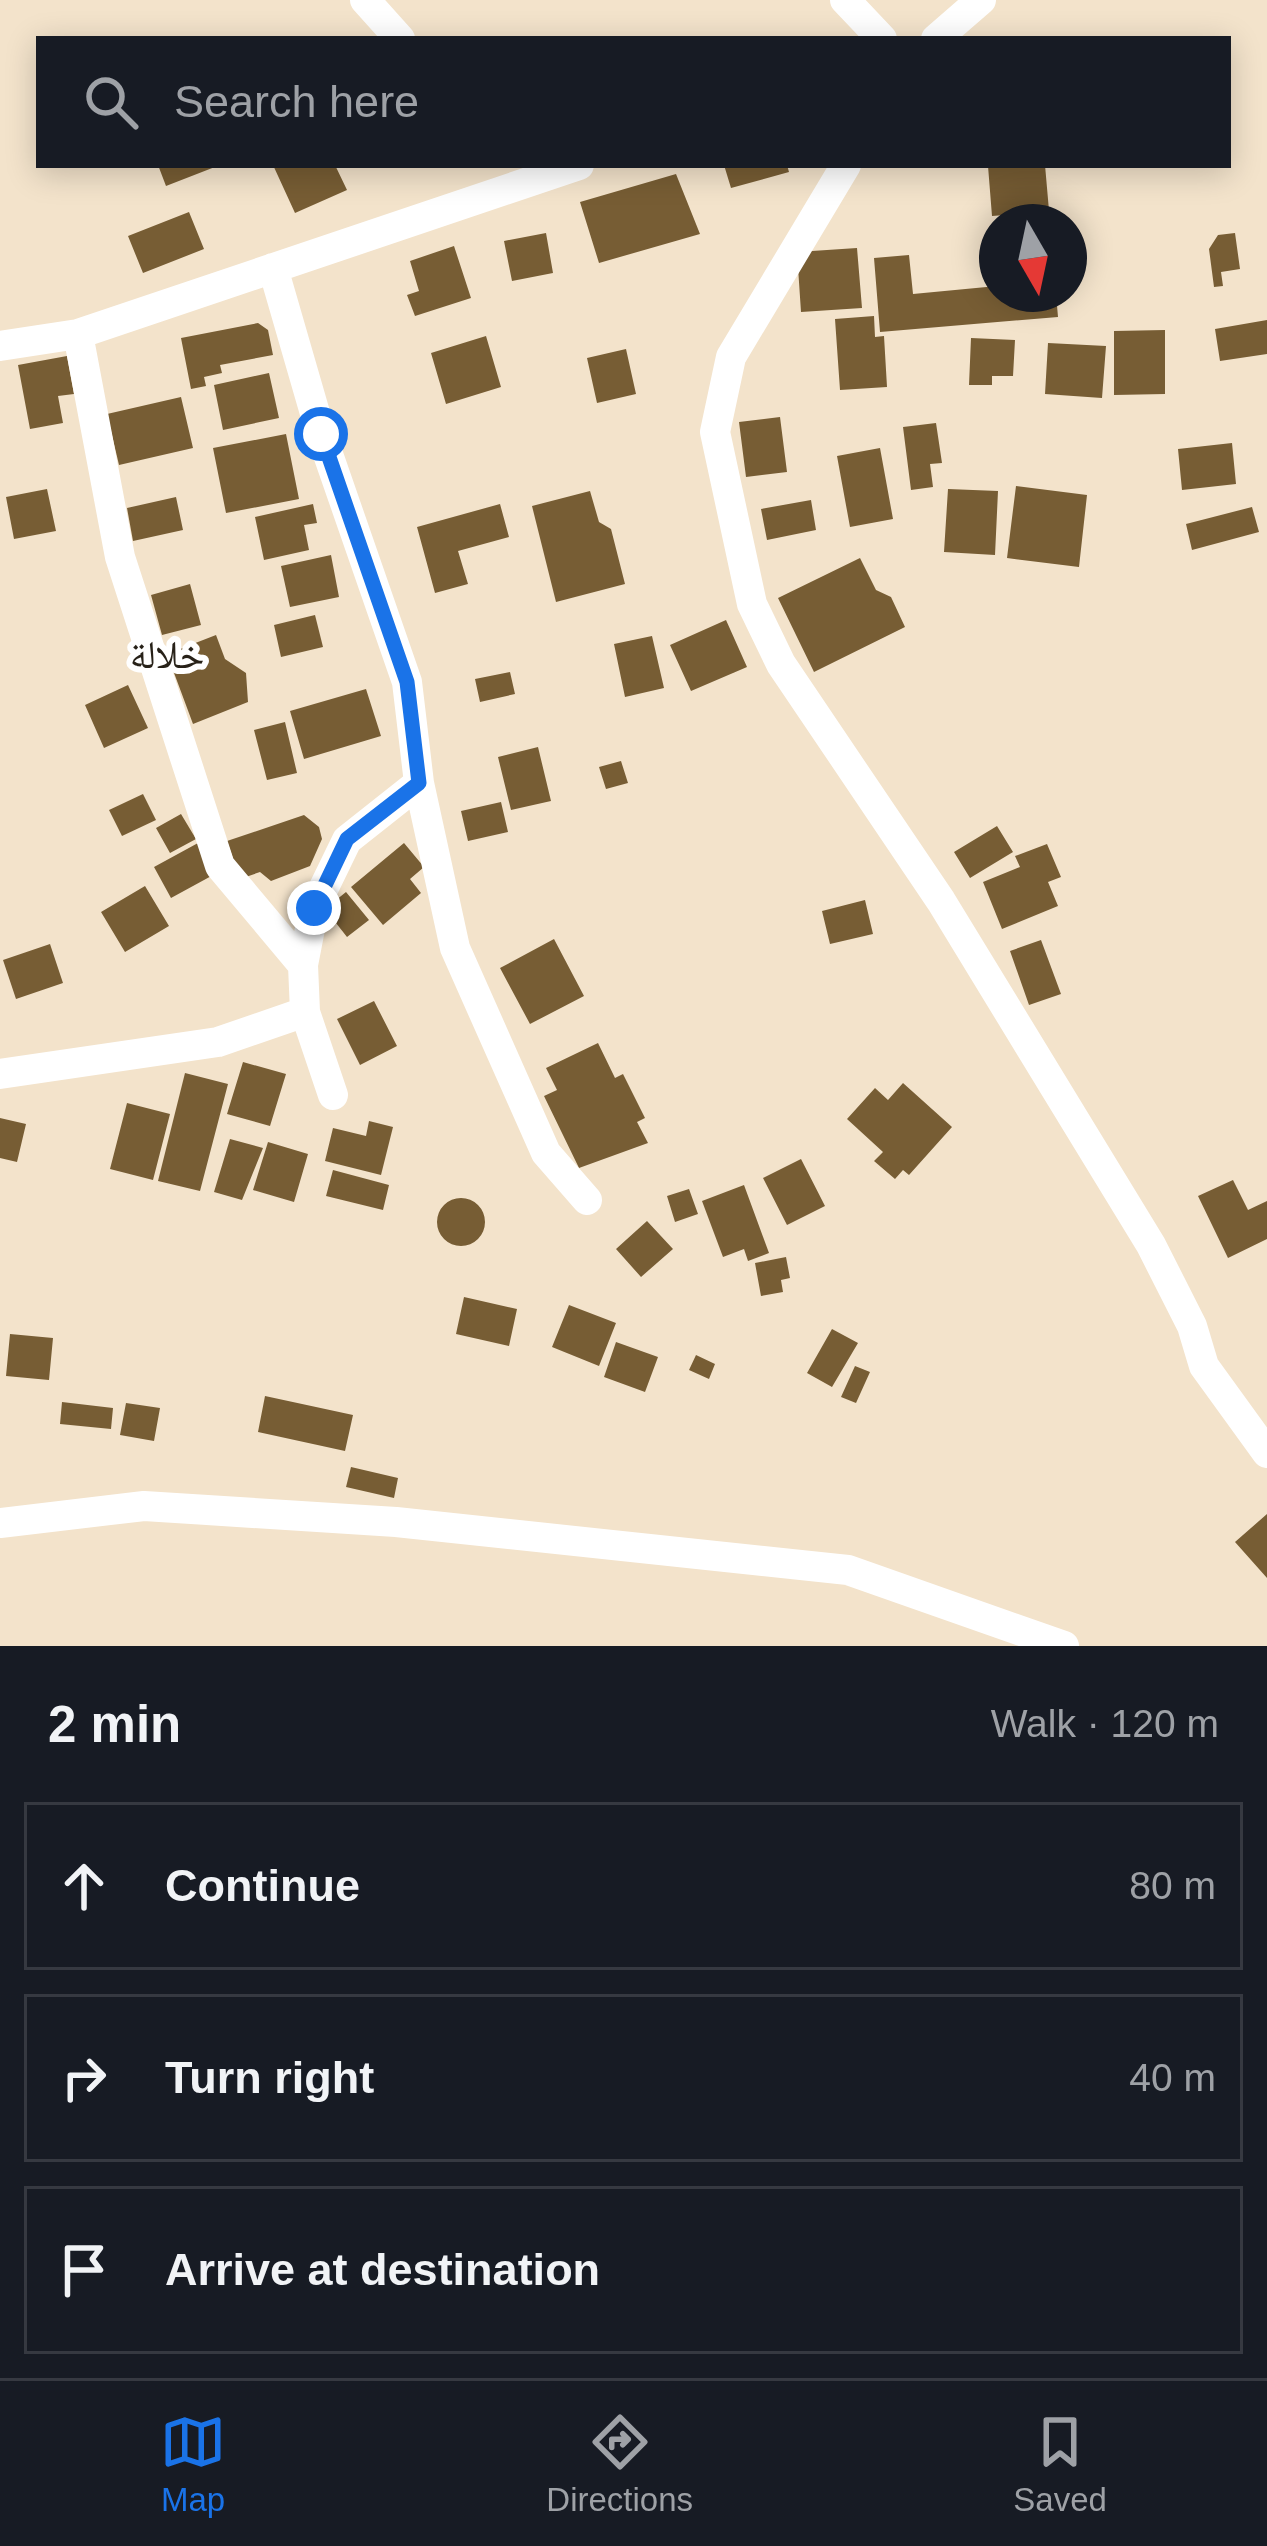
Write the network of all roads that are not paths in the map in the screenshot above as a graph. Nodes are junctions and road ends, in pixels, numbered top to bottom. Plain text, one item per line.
1 (364, 0) edge
2 (845, 0) edge
3 (980, 0) edge
4 (397, 36) edge
5 (879, 36) edge
6 (939, 36) edge
7 (555, 168) edge
8 (844, 168) edge
9 (523, 172) edge
10 (273, 268) junction
11 (78, 334) junction
12 (0, 346) edge
13 (419, 783) junction
14 (303, 965) junction
15 (305, 1012) junction
16 (0, 1074) edge
17 (333, 1095) dead end
18 (587, 1200) dead end
19 (1267, 1453) edge
20 (0, 1523) edge
21 (1064, 1646) edge

1 - 4 street
2 - 5 street
3 - 6 street
7 - 9 street
8 - 19 street
9 - 10 street
10 - 11 street
10 - 13 street
11 - 12 street
11 - 14 street
13 - 14 street
13 - 18 street
14 - 15 street
15 - 16 street
15 - 17 street
20 - 21 street

